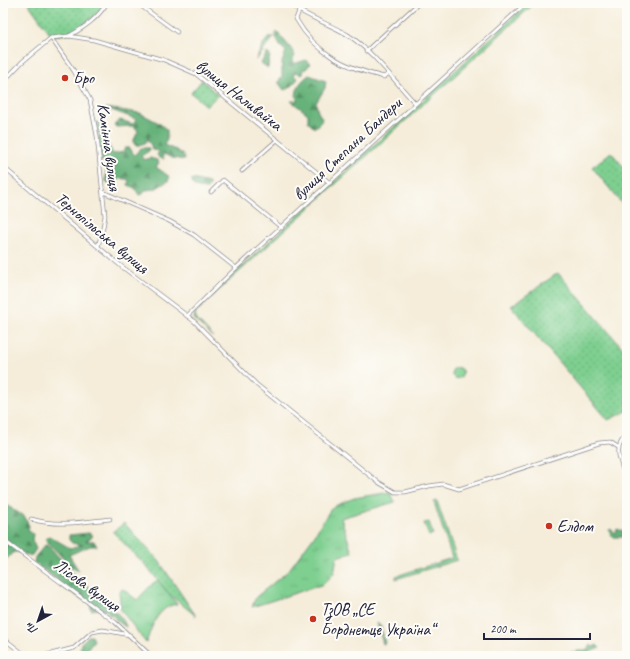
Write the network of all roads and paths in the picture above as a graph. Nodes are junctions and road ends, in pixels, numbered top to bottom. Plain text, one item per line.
1 (107, 3) edge
2 (137, 3) edge
3 (288, 3) edge
4 (419, 3) edge
5 (526, 3) edge
6 (299, 11) junction
7 (177, 32) dead end
8 (69, 36) junction
9 (51, 38) junction
10 (366, 51) junction
11 (388, 74) junction
12 (3, 82) edge
13 (416, 103) junction
14 (277, 140) junction
15 (3, 167) edge
16 (242, 171) dead end
17 (330, 183) junction
18 (103, 192) junction
19 (211, 192) dead end
20 (282, 228) junction
21 (98, 246) junction
22 (236, 268) junction
23 (187, 316) junction
24 (627, 435) edge
25 (618, 447) junction
26 (627, 481) edge
27 (31, 519) dead end
28 (110, 519) dead end
29 (3, 540) edge
30 (130, 635) junction
31 (3, 638) edge
32 (26, 656) edge
33 (43, 656) edge
34 (151, 656) edge

1 - 8 street
2 - 7 street
3 - 6 street
4 - 10 street
5 - 13 street, вулиця Степана Бандери
6 - 10 street
6 - 11 street
8 - 9 street, вулиця Наливайка
8 - 14 street, вулиця Наливайка
9 - 12 street
9 - 18 street, Камінна вулиця
10 - 11 street
11 - 13 street
13 - 17 street, вулиця Степана Бандери
14 - 16 street
14 - 17 street, вулиця Наливайка
15 - 21 street, Тернопільська вулиця
17 - 20 street, вулиця Степана Бандери
18 - 21 street, Камінна вулиця
18 - 22 street
19 - 20 street
20 - 22 street, вулиця Степана Бандери
21 - 23 street, Тернопільська вулиця
22 - 23 street, вулиця Степана Бандери
23 - 25 street, Тернопільська вулиця
24 - 25 street
25 - 26 street
27 - 28 street
29 - 30 street, Лісова вулиця
30 - 33 street
30 - 34 street, Лісова вулиця
31 - 32 street

